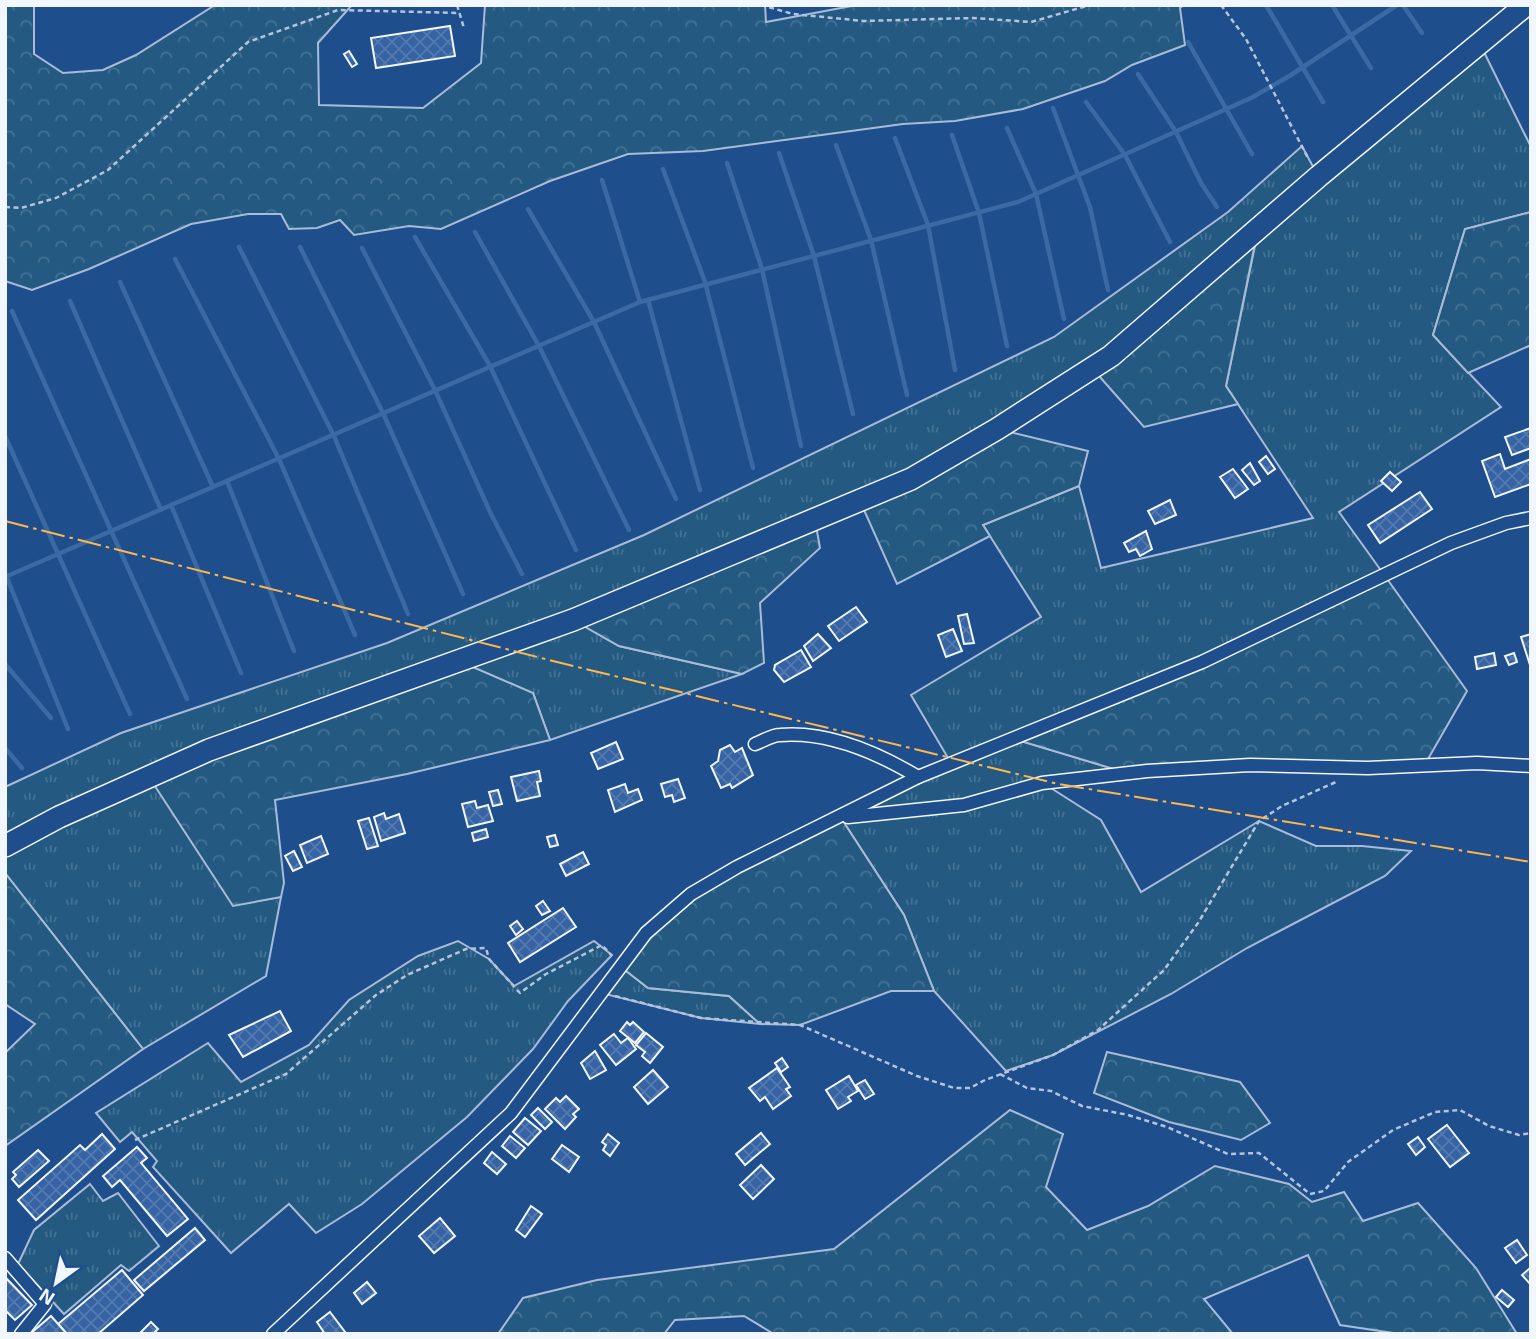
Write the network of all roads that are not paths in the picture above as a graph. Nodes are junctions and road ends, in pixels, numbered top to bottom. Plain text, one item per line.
1 (1526, 5) edge
2 (1531, 518) edge
3 (755, 744) dead end
4 (1531, 766) edge
5 (918, 777) junction
6 (841, 818) junction
7 (5, 846) edge
8 (5, 1258) edge
9 (21, 1334) edge
10 (273, 1334) edge

1 - 7 highway
2 - 5 street
3 - 5 street
4 - 6 street
5 - 6 street
6 - 10 street
8 - 9 street

